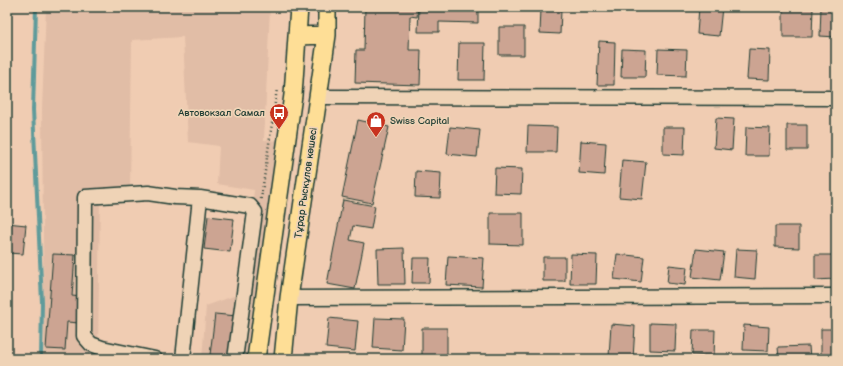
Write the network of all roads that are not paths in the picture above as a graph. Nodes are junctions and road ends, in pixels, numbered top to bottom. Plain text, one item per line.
1 (299, 7) edge
2 (327, 7) edge
3 (327, 35) junction
4 (298, 36) junction
5 (318, 97) junction
6 (836, 98) edge
7 (200, 198) junction
8 (836, 296) edge
9 (289, 298) junction
10 (136, 357) edge
11 (155, 359) edge
12 (183, 359) edge
13 (235, 359) edge
14 (256, 359) edge
15 (283, 359) edge

1 - 4 main road
2 - 3 main road, Тұрар Рыскұлов көшесі
3 - 4 main road
3 - 5 main road, Тұрар Рыскұлов көшесі
4 - 14 main road
5 - 6 street
5 - 9 main road, Тұрар Рыскұлов көшесі
7 - 10 street
7 - 12 street
7 - 13 street
8 - 9 street
9 - 15 main road, Тұрар Рыскұлов көшесі
10 - 11 street

